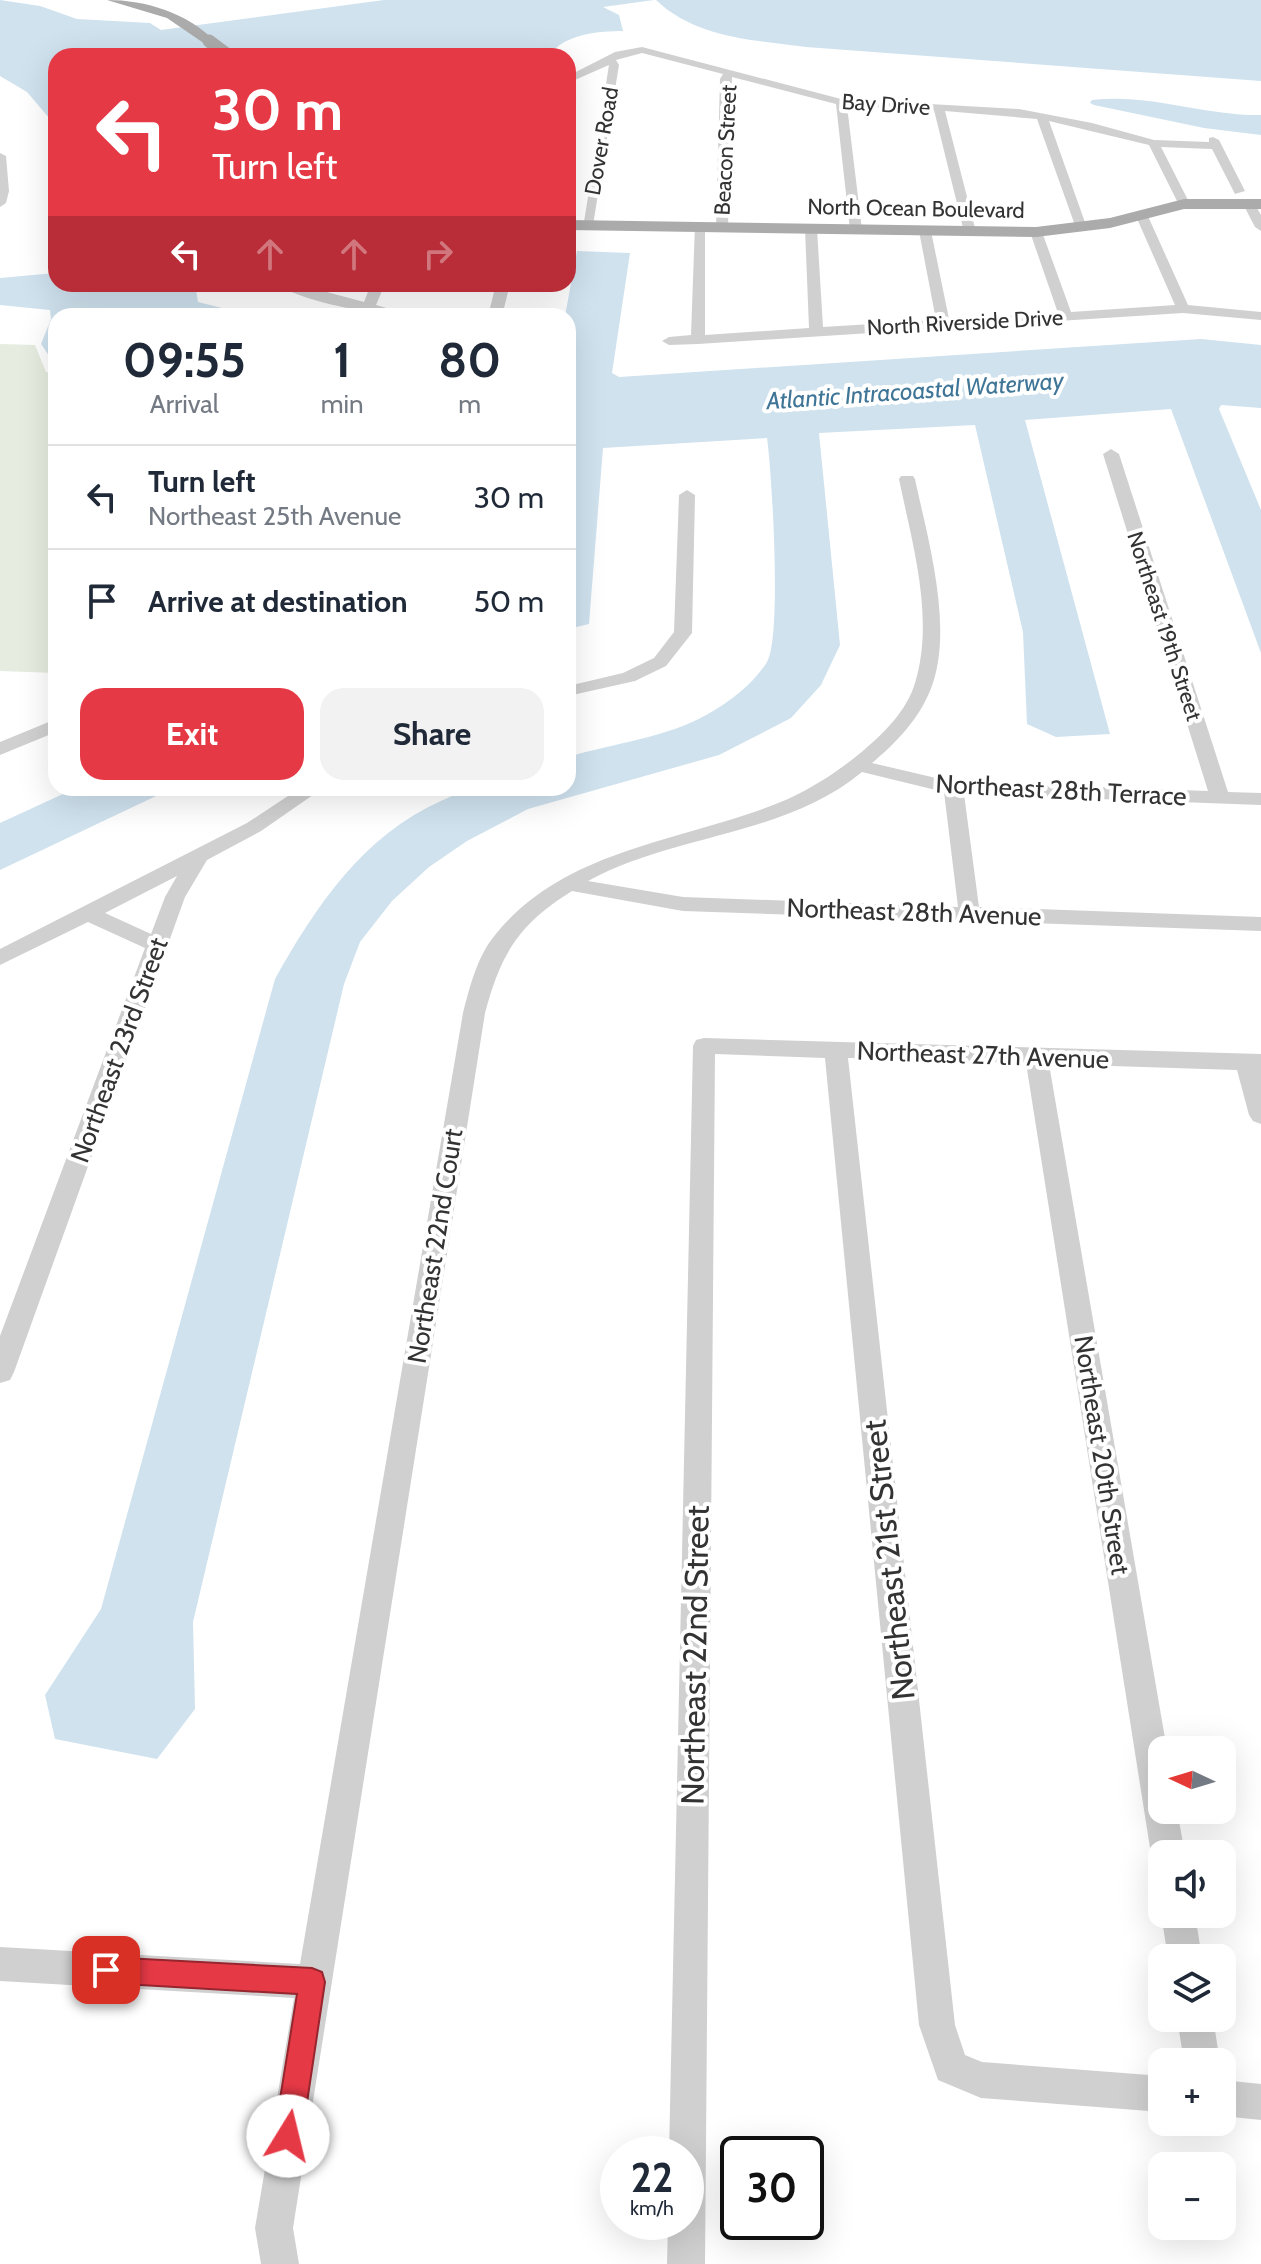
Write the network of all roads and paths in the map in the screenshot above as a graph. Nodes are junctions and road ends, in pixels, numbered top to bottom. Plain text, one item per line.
1 (113, 0) edge
2 (218, 48) edge
3 (610, 59) junction
4 (730, 73) junction
5 (576, 76) edge
6 (841, 102) junction
7 (939, 108) junction
8 (1041, 115) junction
9 (1153, 143) junction
10 (0, 156) edge
11 (1249, 199) edge
12 (0, 203) edge
13 (1184, 204) junction
14 (1141, 214) junction
15 (576, 225) edge
16 (587, 225) junction
17 (699, 227) junction
18 (1261, 227) edge
19 (722, 228) junction
20 (1081, 228) junction
21 (811, 229) junction
22 (856, 230) junction
23 (925, 231) junction
24 (970, 232) junction
25 (1036, 232) junction
26 (306, 292) edge
27 (375, 292) edge
28 (369, 307) junction
29 (373, 308) edge
30 (1183, 309) junction
31 (1066, 316) junction
32 (1261, 316) edge
33 (943, 322) junction
34 (816, 331) junction
35 (698, 340) junction
36 (669, 341) dead end
37 (1111, 454) dead end
38 (907, 479) dead end
39 (687, 495) dead end
40 (576, 689) edge
41 (48, 728) edge
42 (0, 749) edge
43 (863, 766) junction
44 (953, 788) junction
45 (301, 796) edge
46 (1220, 798) junction
47 (1261, 799) edge
48 (199, 856) junction
49 (569, 884) junction
50 (88, 913) junction
51 (969, 914) junction
52 (1261, 924) edge
53 (157, 945) junction
54 (0, 958) edge
55 (704, 1046) joint
56 (836, 1051) junction
57 (1036, 1056) junction
58 (1253, 1062) edge
59 (1261, 1115) edge
60 (0, 1372) edge
61 (1166, 1840) edge
62 (0, 1964) edge
63 (312, 1982) junction
64 (1148, 2093) edge
65 (1236, 2099) edge
66 (1261, 2102) edge
67 (280, 2264) edge
68 (686, 2264) edge

1 - 2 main road, bridge
3 - 4 street, Bay Drive
3 - 5 street, Bay Drive
3 - 16 street, Dover Road
4 - 6 street, Bay Drive
4 - 19 street, Beacon Street
6 - 7 street, Bay Drive
6 - 22 street
7 - 8 street, Bay Drive
7 - 24 street
8 - 9 street, Bay Drive
8 - 20 street
9 - 11 street, Bay Drive
9 - 13 street
10 - 12 street
11 - 13 main road, North Ocean Boulevard
11 - 18 street
13 - 14 main road, North Ocean Boulevard
14 - 20 main road, North Ocean Boulevard
14 - 30 street
15 - 16 main road, North Ocean Boulevard
16 - 17 main road, North Ocean Boulevard
17 - 19 main road, North Ocean Boulevard
17 - 35 street, Beacon Street
19 - 21 main road, North Ocean Boulevard
20 - 25 main road, North Ocean Boulevard
21 - 22 main road, North Ocean Boulevard
21 - 34 street
22 - 23 main road, North Ocean Boulevard
23 - 24 main road, North Ocean Boulevard
23 - 33 street
24 - 25 main road, North Ocean Boulevard
25 - 31 street
26 - 28 street
27 - 28 street
28 - 29 street
30 - 31 street, North Riverside Drive
30 - 32 street, North Riverside Drive
31 - 33 street, North Riverside Drive
33 - 34 street, North Riverside Drive
34 - 35 street, North Riverside Drive
35 - 36 street, North Riverside Drive
37 - 46 street, Northeast 19th Street
38 - 43 street, Northeast 22nd Court
39 - 40 street
41 - 42 street
43 - 44 street, Northeast 28th Terrace
43 - 49 street, Northeast 22nd Court
44 - 46 street, Northeast 28th Terrace
44 - 51 street
45 - 48 street
46 - 47 street, Northeast 28th Terrace
48 - 50 street
48 - 53 street, Northeast 23rd Street
49 - 51 street, Northeast 28th Avenue
49 - 63 street, Northeast 22nd Court
50 - 53 street
50 - 54 street
51 - 52 street, Northeast 28th Avenue
53 - 60 street, Northeast 23rd Street
55 - 56 street, Northeast 27th Avenue
55 - 68 street, Northeast 22nd Street
56 - 57 street, Northeast 27th Avenue
56 - 64 street, Northeast 21st Street
57 - 58 street, Northeast 27th Avenue
57 - 61 street, Northeast 20th Street
58 - 59 street
62 - 63 street
63 - 67 street, Northeast 22nd Court
65 - 66 street

